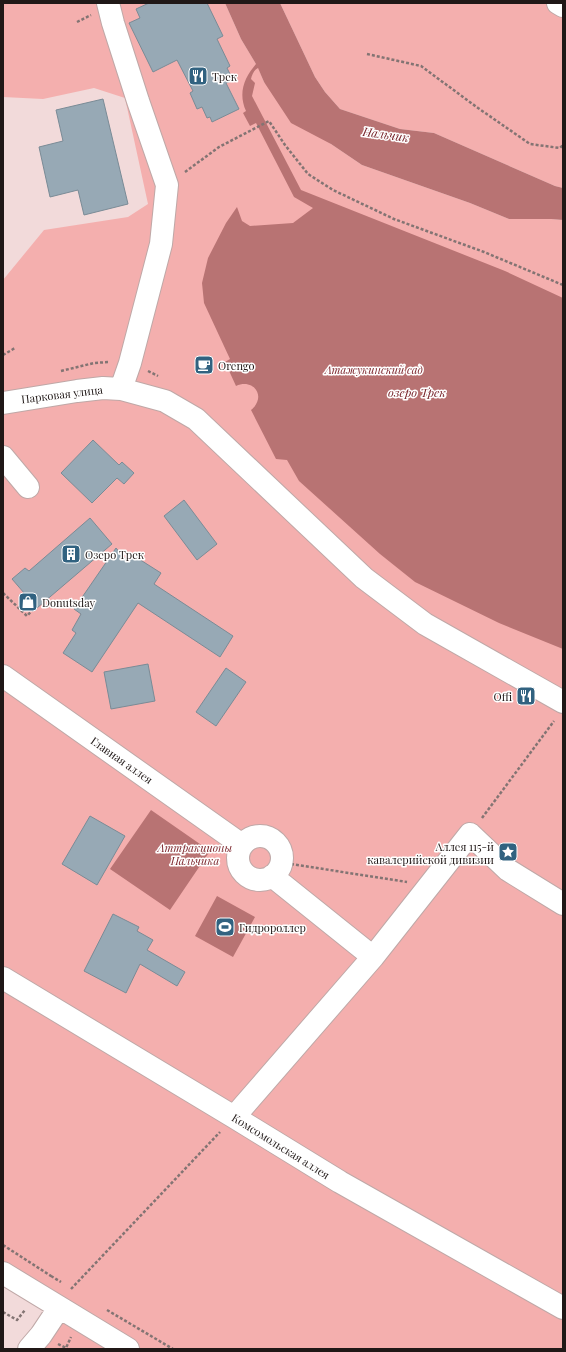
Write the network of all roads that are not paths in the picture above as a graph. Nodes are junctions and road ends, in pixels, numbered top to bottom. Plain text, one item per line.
1 (108, 3) edge
2 (558, 3) edge
3 (563, 6) edge
4 (121, 389) junction
5 (3, 403) edge
6 (3, 457) edge
7 (28, 487) dead end
8 (3, 676) edge
9 (561, 709) edge
10 (242, 845) junction
11 (277, 869) junction
12 (563, 904) edge
13 (373, 957) junction
14 (3, 978) edge
15 (234, 1117) junction
16 (3, 1274) edge
17 (59, 1308) junction
18 (563, 1308) edge
19 (29, 1349) edge
20 (128, 1349) edge

1 - 4 street
2 - 3 street
4 - 5 street, Парковая улица
4 - 9 street, Парковая улица
6 - 7 street
8 - 10 street, Главная аллея
10 - 11 street
10 - 11 street
11 - 13 street
12 - 13 street
13 - 15 street
14 - 15 street, Комсомольская аллея
15 - 18 street, Комсомольская аллея
16 - 17 street
17 - 19 street
17 - 20 street

